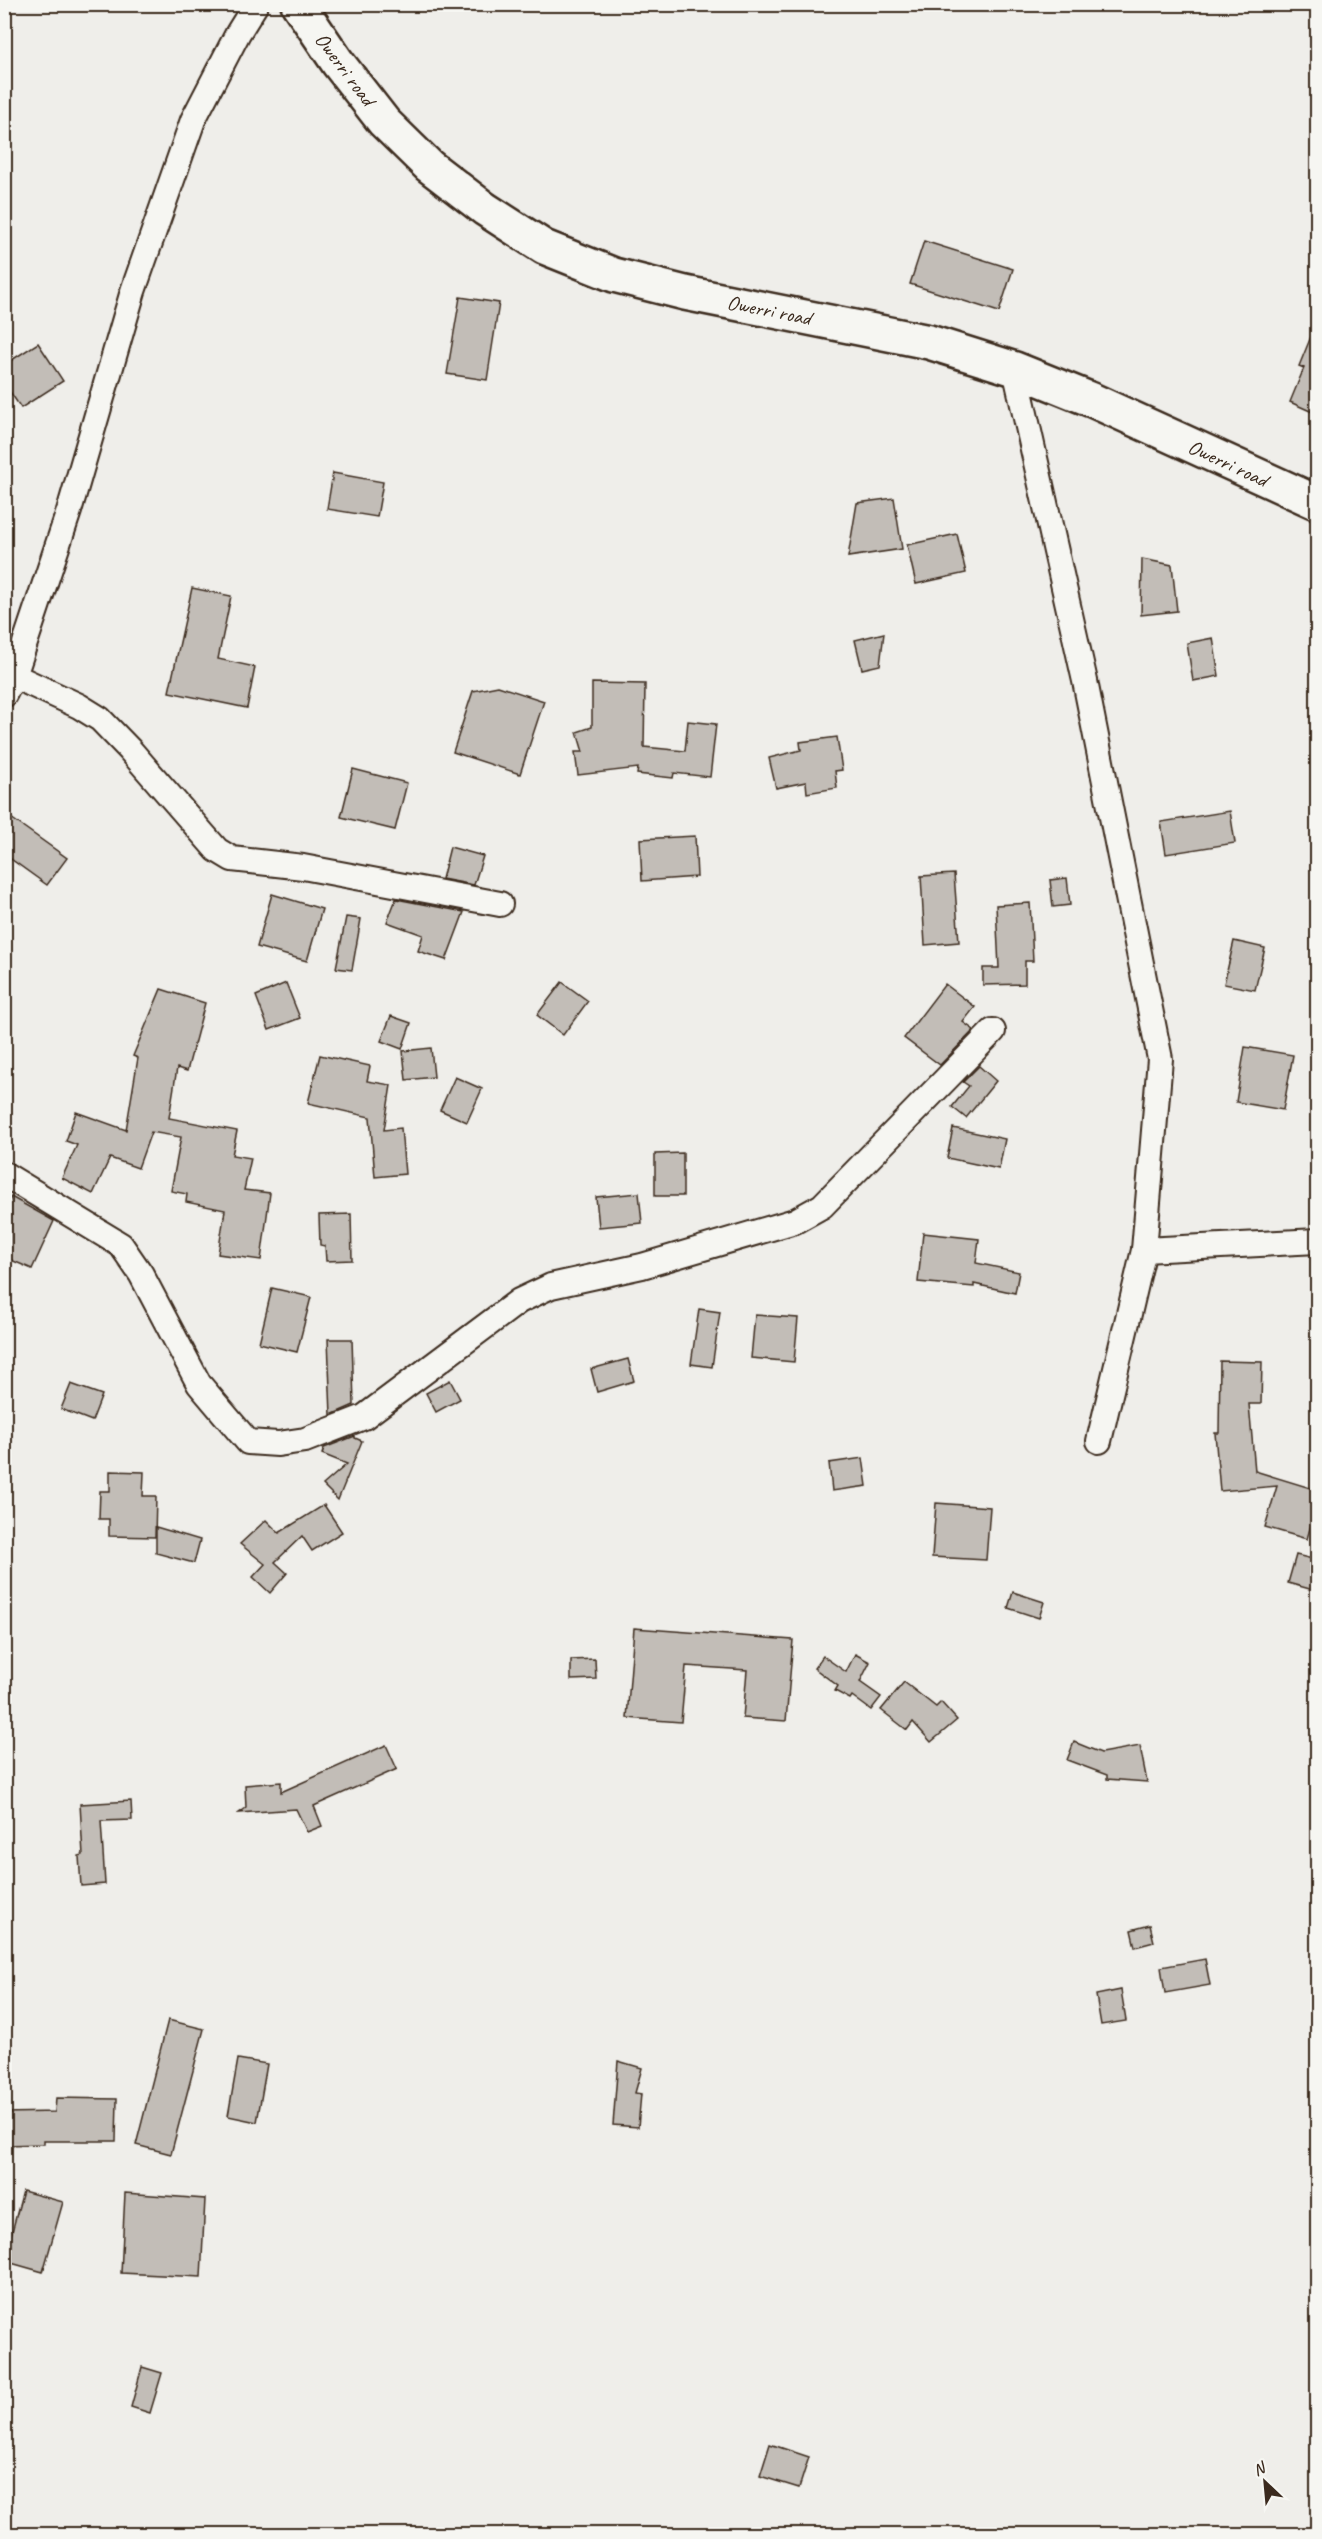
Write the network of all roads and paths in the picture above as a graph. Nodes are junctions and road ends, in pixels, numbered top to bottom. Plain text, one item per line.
1 (256, 4) edge
2 (298, 4) edge
3 (1015, 369) junction
4 (1317, 503) edge
5 (9, 686) edge
6 (500, 904) dead end
7 (993, 1031) dead end
8 (4, 1174) edge
9 (1317, 1241) edge
10 (1144, 1250) junction
11 (1099, 1441) dead end

1 - 5 street
2 - 3 main road, Owerri road
3 - 4 main road, Owerri road
3 - 10 street
5 - 6 street
7 - 8 street
9 - 10 street
10 - 11 street

